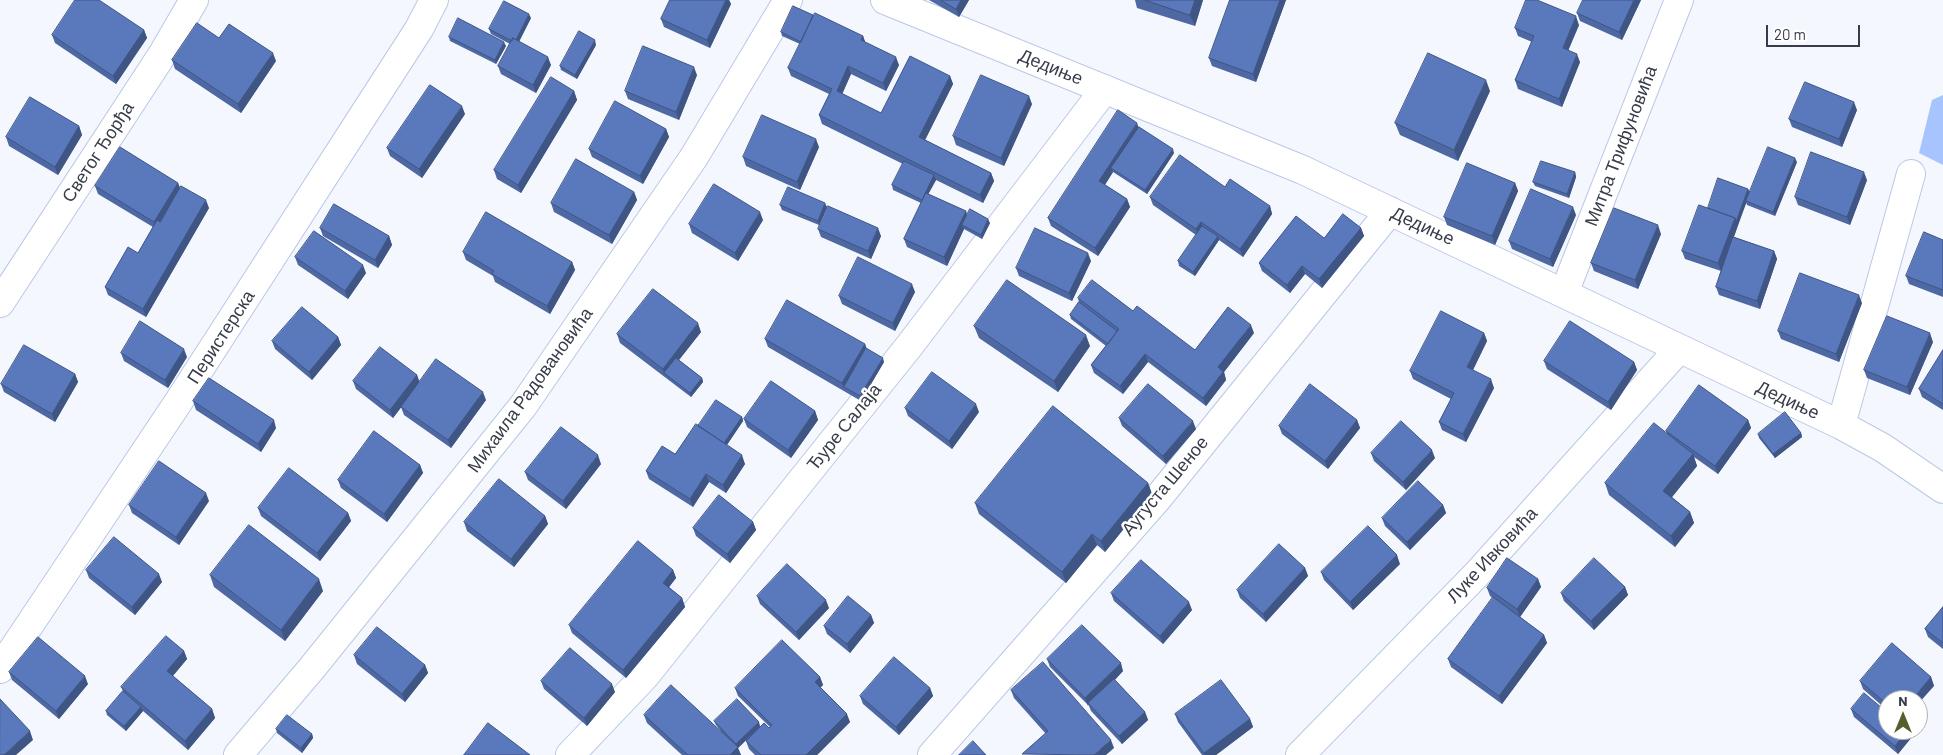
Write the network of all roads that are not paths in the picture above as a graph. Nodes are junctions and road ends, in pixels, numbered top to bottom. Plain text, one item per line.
1 (194, 0) edge
2 (434, 0) edge
3 (788, 0) edge
4 (885, 0) edge
5 (1679, 0) edge
6 (1105, 89) junction
7 (1911, 174) dead end
8 (1390, 211) junction
9 (1564, 293) junction
10 (0, 303) edge
11 (1679, 349) junction
12 (1841, 425) junction
13 (1943, 489) edge
14 (0, 670) edge
15 (238, 755) edge
16 (570, 755) edge
17 (932, 755) edge
18 (1300, 755) edge

1 - 10 street, Светог Ђорђа
2 - 14 street, Перистерска
3 - 15 street, Михаила Радовановића
4 - 6 street, Дедиње
5 - 9 street, Митра Трифуновића
6 - 8 street, Дедиње
6 - 16 street, Ђуре Салаја
7 - 12 street
8 - 9 street, Дедиње
8 - 17 street, Аугуста Шеное
9 - 11 street, Дедиње
11 - 12 street, Дедиње
11 - 18 street, Луке Ивковића
12 - 13 street, Дедиње

